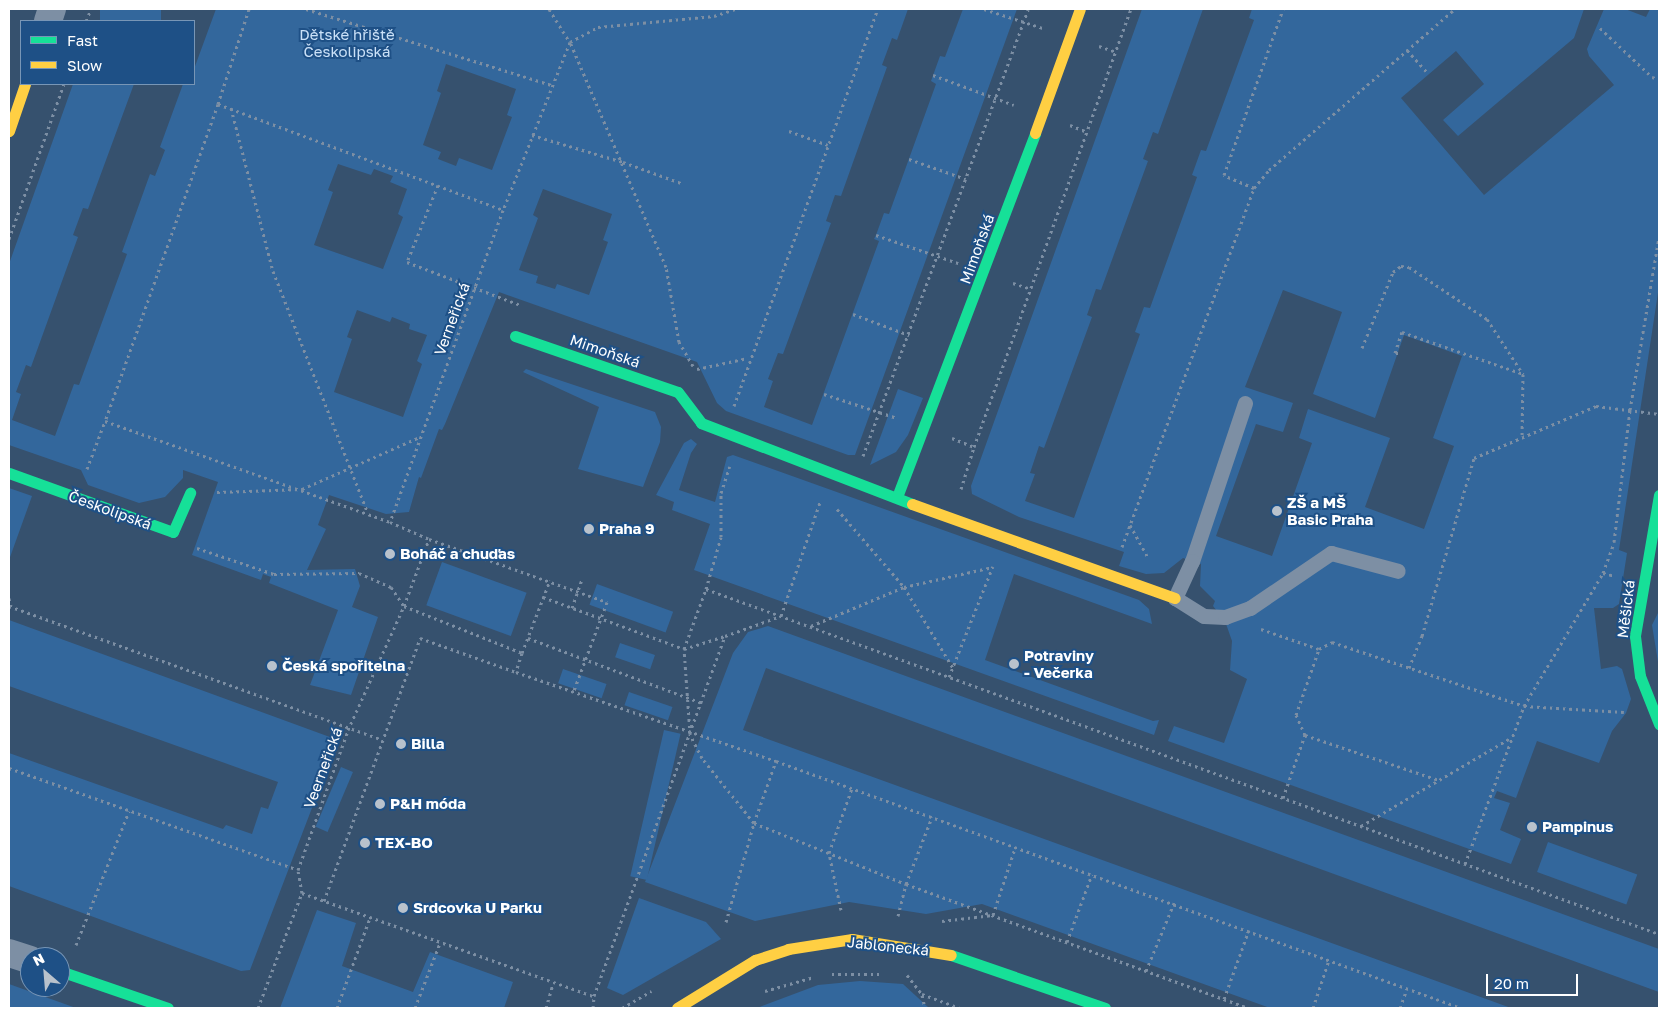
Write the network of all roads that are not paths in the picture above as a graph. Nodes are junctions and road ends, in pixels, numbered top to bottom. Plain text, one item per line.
1 (1080, 9) edge
2 (26, 85) edge
3 (9, 131) edge
4 (515, 336) dead end
5 (1244, 403) dead end
6 (9, 473) edge
7 (190, 494) road end
8 (1659, 495) edge
9 (897, 497) junction
10 (1656, 543) edge
11 (1398, 571) dead end
12 (1175, 598) junction
13 (1657, 719) edge
14 (70, 974) edge
15 (168, 1008) edge
16 (677, 1008) edge
17 (1105, 1008) edge

1 - 9 street, Mimoňská
2 - 3 street
4 - 9 street, Mimoňská
5 - 12 lane
6 - 7 street, Českolipská
8 - 10 street, Měšická
9 - 12 street, Mimoňská
10 - 13 street, Měšická
11 - 12 lane
14 - 15 street
16 - 17 street, Jablonecká

